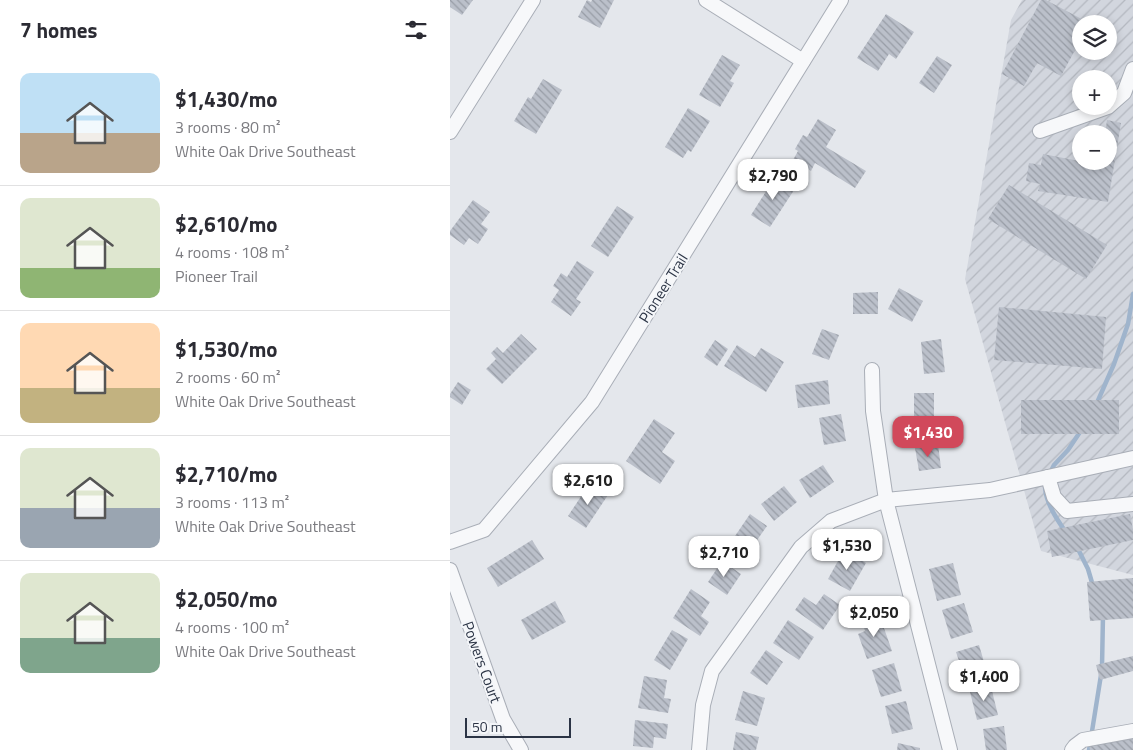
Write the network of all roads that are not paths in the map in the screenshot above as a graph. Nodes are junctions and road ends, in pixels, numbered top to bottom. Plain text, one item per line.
1 (534, 0) edge
2 (706, 0) edge
3 (841, 0) edge
4 (803, 61) junction
5 (1133, 69) edge
6 (450, 132) edge
7 (1040, 132) dead end
8 (872, 370) dead end
9 (1133, 458) edge
10 (1048, 477) junction
11 (886, 500) junction
12 (1133, 504) edge
13 (450, 542) edge
14 (450, 570) edge
15 (1133, 731) edge
16 (522, 750) edge
17 (699, 750) edge
18 (950, 750) edge
19 (1072, 750) edge

1 - 6 street
2 - 4 street
3 - 4 street, Pioneer Trail
4 - 13 street, Pioneer Trail
5 - 7 street
8 - 11 street
9 - 10 street
10 - 11 street
10 - 12 street
11 - 17 street
11 - 18 street
14 - 16 street, Powers Court
15 - 19 street

